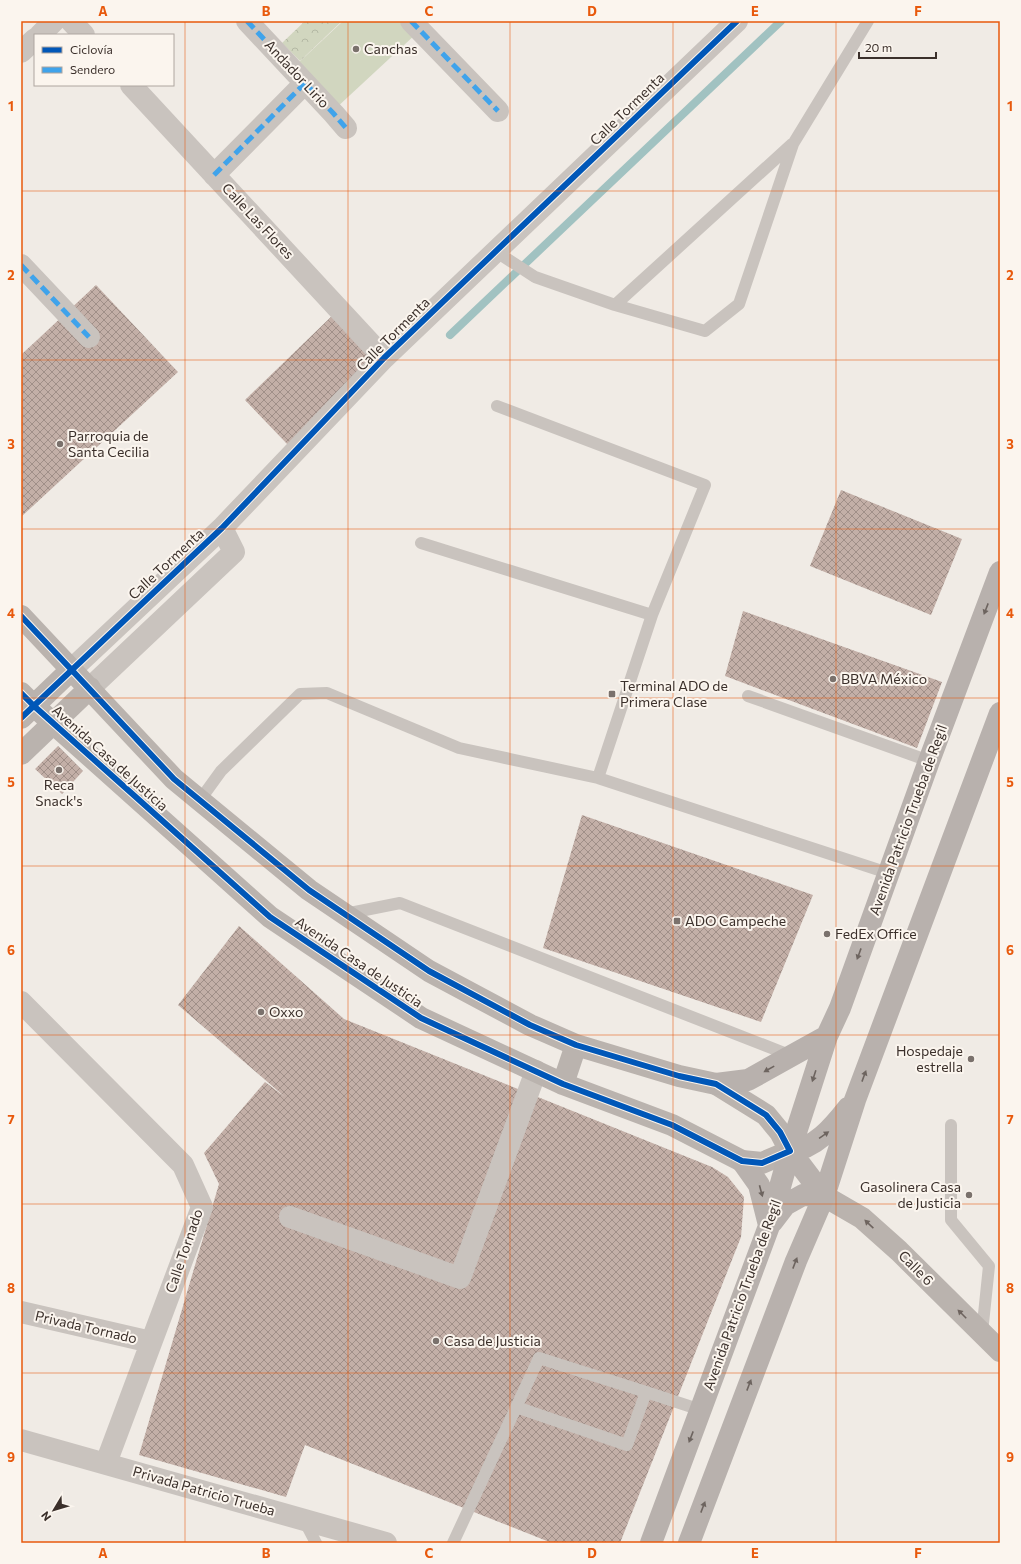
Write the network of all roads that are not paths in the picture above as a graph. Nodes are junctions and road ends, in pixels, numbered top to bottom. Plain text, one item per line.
1 (54, 21) edge
2 (71, 21) edge
3 (247, 21) edge
4 (410, 21) edge
5 (737, 21) edge
6 (868, 21) edge
7 (41, 34) edge
8 (83, 34) edge
9 (34, 40) edge
10 (21, 52) edge
11 (305, 83) junction
12 (132, 86) edge
13 (498, 111) dead end
14 (346, 128) dead end
15 (792, 144) junction
16 (214, 175) junction
17 (495, 251) junction
18 (21, 265) edge
19 (615, 305) junction
20 (89, 337) dead end
21 (384, 358) junction
22 (497, 406) dead end
23 (222, 528) junction
24 (421, 543) dead end
25 (1000, 572) edge
26 (652, 615) junction
27 (21, 616) edge
28 (72, 670) junction
29 (90, 688) junction
30 (748, 696) dead end
31 (25, 706) edge
32 (1000, 713) edge
33 (53, 723) junction
34 (996, 738) edge
35 (21, 754) edge
36 (929, 761) junction
37 (598, 778) junction
38 (200, 800) junction
39 (888, 873) junction
40 (344, 914) junction
41 (21, 1002) edge
42 (827, 1036) junction
43 (576, 1045) junction
44 (792, 1056) junction
45 (536, 1071) junction
46 (563, 1084) junction
47 (716, 1084) junction
48 (855, 1100) junction
49 (951, 1125) dead end
50 (790, 1152) junction
51 (742, 1161) junction
52 (824, 1196) junction
53 (290, 1217) dead end
54 (769, 1226) junction
55 (21, 1312) edge
56 (982, 1333) junction
57 (151, 1342) junction
58 (1000, 1351) edge
59 (646, 1392) junction
60 (516, 1407) junction
61 (701, 1410) junction
62 (21, 1440) edge
63 (106, 1464) junction
64 (304, 1520) junction
65 (316, 1543) edge
66 (386, 1543) edge
67 (453, 1543) edge
68 (651, 1543) edge
69 (689, 1543) edge

1 - 7 street
2 - 8 street
3 - 11 street, Andador Lirio
4 - 13 street
5 - 17 street, Calle Tormenta
6 - 15 lane
9 - 10 street
11 - 14 street, Andador Lirio
11 - 16 street
12 - 16 street, Calle Las Flores
15 - 19 lane
15 - 19 lane
16 - 21 street, Calle Las Flores
17 - 19 lane
17 - 21 street, Calle Tormenta
18 - 20 street
21 - 23 street, Calle Tormenta
22 - 26 lane
23 - 28 street, Calle Tormenta
23 - 29 street, Calle Tormenta
24 - 26 lane
25 -> 36 main road, Avenida Patricio Trueba de Regil
26 - 37 lane
27 - 28 street, Avenida Casa de Justicia
28 - 29 street, Avenida Casa de Justicia
28 - 31 street
29 - 33 street
29 - 38 street, Avenida Casa de Justicia
30 - 36 lane
31 - 33 street, Avenida Casa de Justicia
32 - 34 main road
33 - 35 street
33 - 45 street, Avenida Casa de Justicia
48 -> 34 main road
36 - 39 main road, Avenida Patricio Trueba de Regil
37 - 38 lane
37 - 39 lane
38 - 40 street, Avenida Casa de Justicia
39 -> 42 main road, Avenida Patricio Trueba de Regil
40 - 43 street, Avenida Casa de Justicia
40 - 44 lane
41 - 57 street, Calle Tornado
42 - 44 main road
42 -> 50 main road, Avenida Patricio Trueba de Regil
43 - 46 street
43 - 47 street, Avenida Casa de Justicia
44 -> 47 main road
45 - 46 street, Avenida Casa de Justicia
45 - 53 street
46 - 51 street, Avenida Casa de Justicia
47 - 50 street, Avenida Casa de Justicia
50 -> 48 main road
48 - 52 main road
49 - 56 lane
50 - 51 street
50 - 52 main road
50 - 54 main road, Avenida Patricio Trueba de Regil
51 -> 54 main road
52 - 54 main road
56 -> 52 street, Calle 6
69 -> 52 main road
54 - 61 main road, Avenida Patricio Trueba de Regil
55 - 57 street, Privada Tornado
56 - 58 street, Calle 6
57 - 63 street, Calle Tornado
59 - 60 lane
59 - 60 lane
59 - 61 lane
60 - 67 lane
61 -> 68 main road, Avenida Patricio Trueba de Regil
62 - 63 street, Privada Patricio Trueba
63 - 64 street, Privada Patricio Trueba
64 - 65 lane
64 - 66 street, Privada Patricio Trueba

